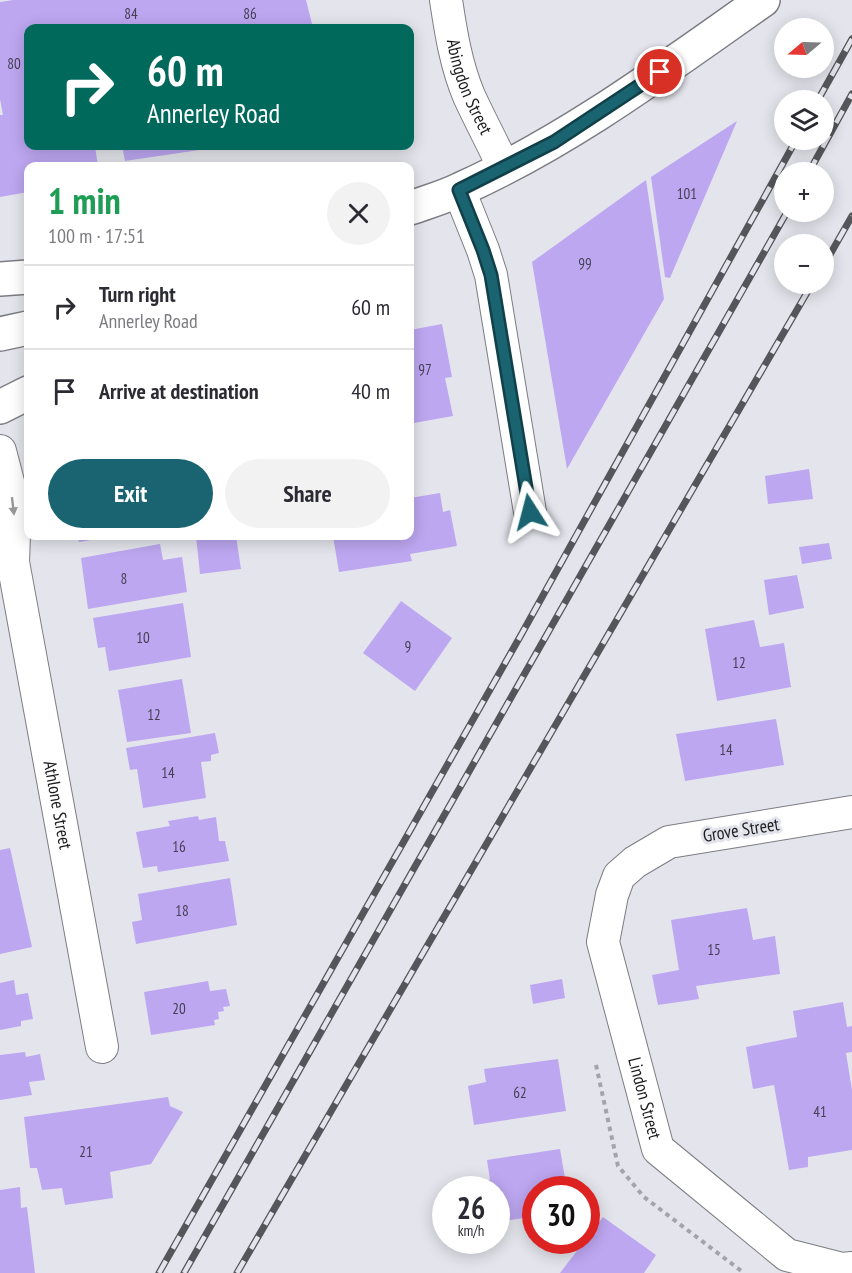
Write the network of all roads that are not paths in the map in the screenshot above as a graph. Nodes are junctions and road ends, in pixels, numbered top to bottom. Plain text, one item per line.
1 (446, 0) edge
2 (763, 0) edge
3 (504, 168) junction
4 (459, 190) junction
5 (414, 207) edge
6 (24, 278) edge
7 (0, 279) edge
8 (24, 329) edge
9 (0, 333) edge
10 (24, 395) edge
11 (0, 407) edge
12 (0, 451) edge
13 (530, 512) dead end
14 (7, 550) edge
15 (852, 812) edge
16 (635, 861) joint
17 (102, 1047) dead end
18 (852, 1268) edge

1 - 3 street, Abingdon Street
2 - 3 main road
3 - 4 main road
4 - 5 main road
4 - 13 street
6 - 7 main road
8 - 9 main road
10 - 11 main road
12 -> 14 street, Athlone Street
14 - 17 street, Athlone Street
15 - 16 street, Grove Street
16 - 18 street, Lindon Street

